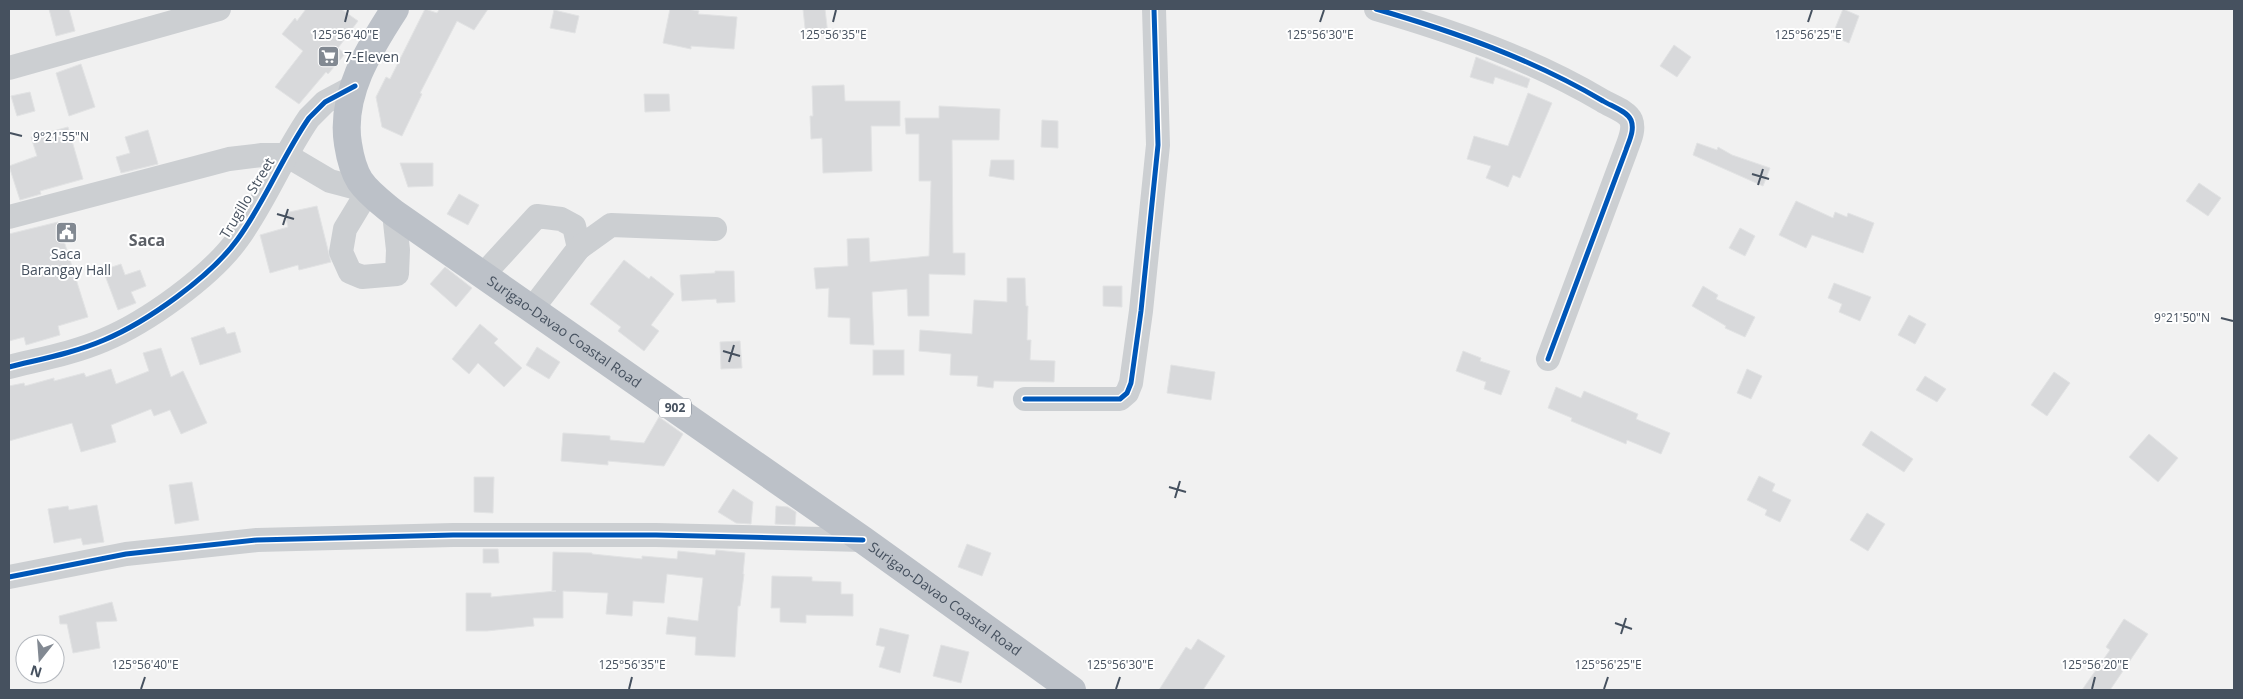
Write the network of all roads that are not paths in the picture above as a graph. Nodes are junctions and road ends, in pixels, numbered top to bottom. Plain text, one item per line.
1 (219, 9) edge
2 (395, 9) edge
3 (1154, 9) edge
4 (1376, 9) edge
5 (9, 68) edge
6 (355, 86) junction
7 (286, 155) junction
8 (368, 191) junction
9 (394, 213) junction
10 (9, 217) edge
11 (715, 229) dead end
12 (579, 248) junction
13 (483, 274) junction
14 (532, 309) junction
15 (1548, 359) dead end
16 (9, 367) edge
17 (1025, 399) dead end
18 (863, 540) junction
19 (9, 577) edge
20 (1072, 690) edge

1 - 5 street
2 - 6 highway, Surigao-Davao Coastal Road / 902
3 - 17 street
4 - 15 street
6 - 7 street, Trugillo Street
6 - 8 highway, Surigao-Davao Coastal Road / 902
7 - 8 street
7 - 10 street
7 - 16 street, Trugillo Street
8 - 9 highway, Surigao-Davao Coastal Road / 902
8 - 9 street
9 - 13 highway, Surigao-Davao Coastal Road / 902
11 - 12 street
12 - 13 street
12 - 14 street
13 - 14 highway, Surigao-Davao Coastal Road / 902
14 - 18 highway, Surigao-Davao Coastal Road / 902
18 - 19 street
18 - 20 highway, Surigao-Davao Coastal Road / 902

